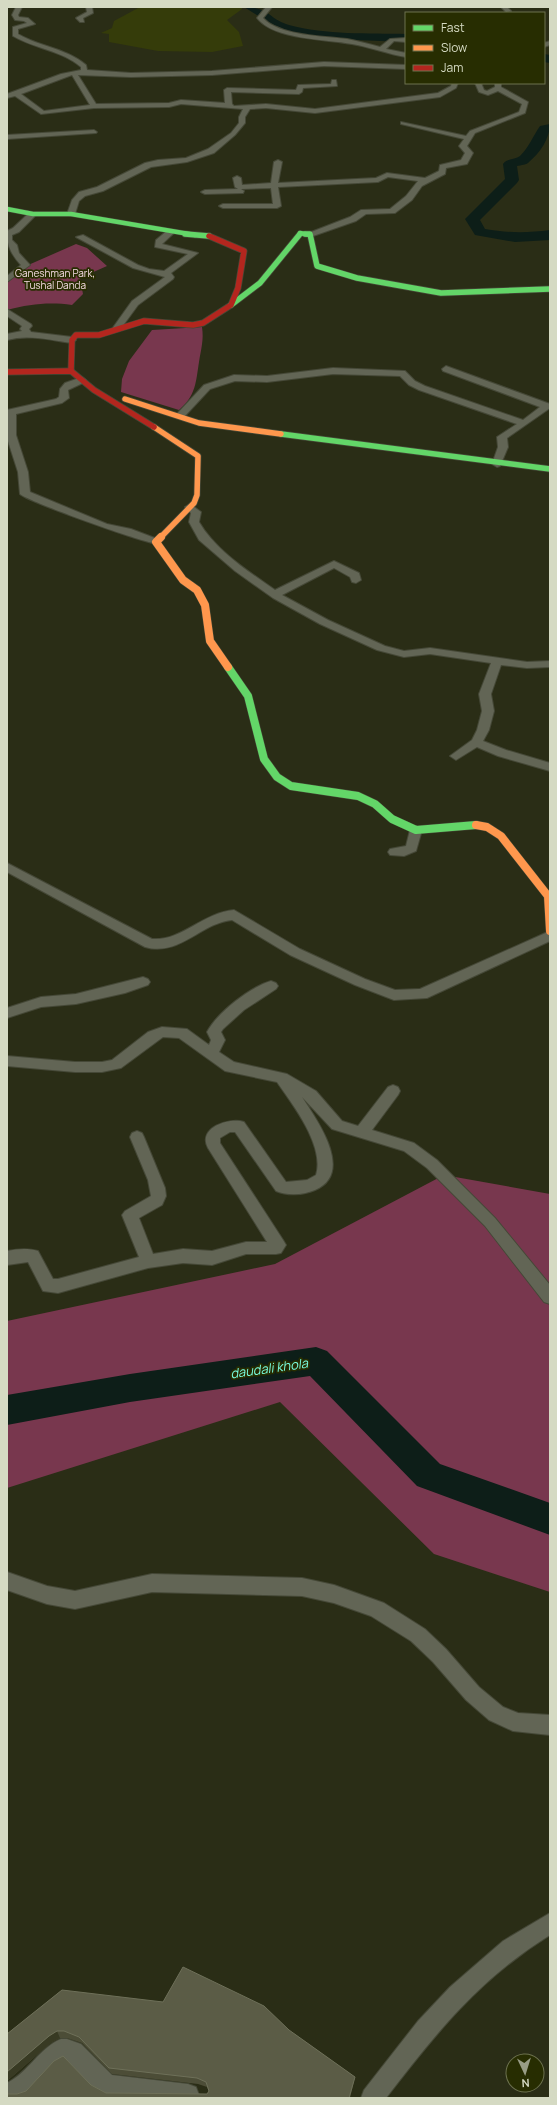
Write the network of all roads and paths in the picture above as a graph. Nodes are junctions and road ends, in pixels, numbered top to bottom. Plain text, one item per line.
1 (19, 7) edge
2 (88, 7) edge
3 (269, 8) edge
4 (82, 21) dead end
5 (405, 40) edge
6 (382, 49) junction
7 (405, 55) edge
8 (405, 68) edge
9 (84, 72) junction
10 (73, 73) junction
11 (199, 73) junction
12 (212, 73) junction
13 (201, 81) dead end
14 (334, 81) dead end
15 (455, 84) edge
16 (479, 84) edge
17 (498, 86) edge
18 (228, 90) junction
19 (299, 92) junction
20 (16, 94) junction
21 (7, 96) edge
22 (302, 104) junction
23 (229, 105) junction
24 (94, 106) junction
25 (248, 106) junction
26 (403, 123) dead end
27 (94, 132) dead end
28 (7, 137) edge
29 (467, 138) junction
30 (278, 162) dead end
31 (237, 178) dead end
32 (425, 180) junction
33 (274, 185) junction
34 (240, 191) junction
35 (204, 192) dead end
36 (223, 206) dead end
37 (7, 209) edge
38 (33, 214) junction
39 (71, 214) junction
40 (171, 232) junction
41 (310, 234) junction
42 (80, 237) dead end
43 (18, 240) dead end
44 (7, 241) edge
45 (166, 273) junction
46 (7, 280) edge
47 (550, 289) edge
48 (231, 305) junction
49 (7, 312) edge
50 (116, 329) junction
51 (28, 334) junction
52 (7, 337) edge
53 (72, 340) junction
54 (446, 369) dead end
55 (71, 371) junction
56 (7, 372) edge
57 (82, 380) junction
58 (94, 390) junction
59 (10, 413) edge
60 (180, 416) junction
61 (524, 423) junction
62 (497, 464) junction
63 (550, 469) edge
64 (190, 507) junction
65 (156, 542) junction
66 (356, 580) dead end
67 (275, 594) junction
68 (497, 661) junction
69 (550, 664) edge
70 (476, 742) junction
71 (456, 756) dead end
72 (550, 767) edge
73 (416, 830) junction
74 (394, 852) dead end
75 (7, 866) edge
76 (549, 896) edge
77 (550, 931) edge
78 (550, 936) edge
79 (143, 982) dead end
80 (271, 986) dead end
81 (7, 1013) edge
82 (211, 1053) junction
83 (7, 1061) edge
84 (282, 1078) junction
85 (393, 1091) dead end
86 (362, 1134) junction
87 (137, 1137) dead end
88 (7, 1258) edge
89 (148, 1261) junction
90 (550, 1297) edge
91 (7, 1581) edge
92 (550, 1725) edge
93 (550, 1923) edge
94 (7, 2094) edge
95 (198, 2096) edge
96 (372, 2098) edge

1 - 9 street
2 - 4 street
3 - 6 street
5 - 6 street
6 - 7 street
8 - 12 street
9 - 10 street
9 - 11 street
10 - 20 street
10 - 24 street
11 - 12 street
11 - 13 street
12 - 18 street
14 - 19 street
15 - 22 street
16 - 17 street
17 - 29 street
18 - 19 street
18 - 23 street
19 - 22 street
20 - 21 street
20 - 24 street
22 - 25 street
23 - 24 street
23 - 25 street
25 - 39 street
26 - 29 street
27 - 28 street
29 - 32 street
30 - 33 street
31 - 34 street
32 - 33 street
32 - 41 street
33 - 34 street
33 - 36 street
34 - 35 street
37 - 38 street
38 - 39 street
38 - 44 street
39 - 40 street
40 - 45 street
40 - 48 street
41 - 47 street
41 - 48 street
42 - 45 street
43 - 44 street
44 - 46 street
45 - 50 street
48 - 50 street
49 - 51 street
50 - 53 street
51 - 52 street
51 - 53 street
53 - 55 street
54 - 61 street
55 - 56 street
55 - 57 street
57 - 58 street
57 - 59 street
58 - 60 street
58 - 64 street
59 - 65 street
60 - 61 street
60 - 62 street
61 - 62 street
62 - 63 street
64 - 65 street
64 - 67 street
65 - 73 street
66 - 67 street
67 - 68 street
68 - 69 street
68 - 70 street
70 - 71 street
70 - 72 street
73 - 74 street
73 - 76 street
75 - 78 street
76 - 77 street
79 - 81 street
80 - 82 street
82 - 83 street
82 - 84 street
84 - 86 street
84 - 89 street
85 - 86 street
86 - 90 street
87 - 89 street
88 - 89 street
91 - 92 street
93 - 96 street
94 - 95 street

